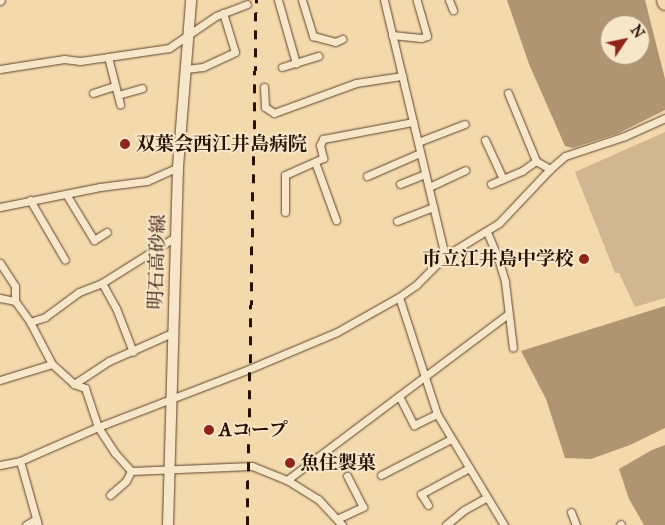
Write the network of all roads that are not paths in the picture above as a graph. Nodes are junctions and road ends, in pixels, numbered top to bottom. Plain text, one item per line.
1 (191, 0) edge
2 (278, 0) edge
3 (302, 0) edge
4 (384, 0) edge
5 (417, 0) edge
6 (449, 0) edge
7 (247, 4) dead end
8 (453, 10) dead end
9 (224, 13) junction
10 (189, 35) junction
11 (392, 35) junction
12 (342, 39) dead end
13 (318, 56) dead end
14 (108, 57) junction
15 (296, 63) junction
16 (282, 67) dead end
17 (0, 69) edge
18 (186, 69) junction
19 (402, 76) junction
20 (115, 86) junction
21 (264, 87) dead end
22 (142, 88) dead end
23 (92, 93) dead end
24 (508, 93) dead end
25 (118, 95) junction
26 (120, 104) dead end
27 (665, 118) edge
28 (413, 122) junction
29 (465, 124) dead end
30 (485, 140) dead end
31 (418, 142) junction
32 (420, 153) junction
33 (536, 160) junction
34 (315, 162) junction
35 (178, 168) junction
36 (550, 169) junction
37 (465, 170) dead end
38 (426, 174) junction
39 (367, 176) dead end
40 (503, 179) junction
41 (400, 184) dead end
42 (491, 184) dead end
43 (429, 187) junction
44 (66, 194) junction
45 (30, 200) junction
46 (0, 207) edge
47 (433, 207) junction
48 (285, 212) dead end
49 (336, 220) dead end
50 (397, 221) dead end
51 (107, 232) dead end
52 (487, 232) junction
53 (176, 237) junction
54 (445, 256) junction
55 (66, 260) dead end
56 (0, 263) edge
57 (102, 283) junction
58 (399, 297) junction
59 (0, 298) edge
60 (14, 301) junction
61 (508, 314) junction
62 (30, 322) junction
63 (172, 333) junction
64 (513, 348) dead end
65 (133, 352) junction
66 (52, 364) junction
67 (425, 375) junction
68 (0, 380) edge
69 (74, 384) junction
70 (399, 396) junction
71 (170, 398) junction
72 (437, 414) junction
73 (98, 427) junction
74 (452, 439) junction
75 (20, 461) junction
76 (0, 465) edge
77 (469, 468) junction
78 (169, 470) junction
79 (132, 471) junction
80 (381, 475) dead end
81 (347, 476) dead end
82 (287, 480) junction
83 (110, 495) dead end
84 (487, 497) junction
85 (428, 505) dead end
86 (571, 512) dead end
87 (37, 522) edge
88 (340, 522) edge
89 (26, 525) edge
90 (168, 525) edge
91 (446, 525) edge
92 (504, 525) edge
93 (576, 525) edge

1 - 10 main road, 明石高砂線
2 - 15 street
3 - 12 street
4 - 11 street
5 - 11 street
6 - 8 street
7 - 9 street
9 - 10 street
9 - 18 street
10 - 14 street
10 - 18 main road, 明石高砂線
11 - 19 street
13 - 15 street
14 - 17 street
14 - 20 street
15 - 16 street
18 - 35 main road, 明石高砂線
19 - 21 street
19 - 28 street
20 - 23 street
20 - 25 street
22 - 25 street
24 - 33 street
25 - 26 street
27 - 36 street
28 - 31 street
28 - 34 street
29 - 31 street
30 - 40 street
31 - 32 street
32 - 38 street
32 - 39 street
33 - 36 street
33 - 40 street
34 - 48 street
34 - 49 street
35 - 44 street
35 - 53 main road, 明石高砂線
36 - 52 street
37 - 43 street
38 - 41 street
38 - 43 street
40 - 42 street
43 - 47 street
44 - 45 street
44 - 51 street
45 - 46 street
45 - 55 street
47 - 50 street
47 - 54 street
52 - 54 street
52 - 61 street
53 - 57 street
53 - 63 main road, 明石高砂線
54 - 58 street
56 - 60 street
57 - 62 street
57 - 65 street
58 - 67 street
58 - 71 street
59 - 60 street
60 - 62 street
61 - 64 street
61 - 67 street
62 - 66 street
63 - 65 street
63 - 71 main road, 明石高砂線
65 - 69 street
66 - 68 street
66 - 69 street
67 - 70 street
67 - 72 street
69 - 73 street
70 - 72 street
70 - 82 street
71 - 73 street
71 - 78 main road, 明石高砂線
72 - 74 street
73 - 75 street
73 - 79 street
74 - 77 street
74 - 80 street
75 - 76 street
75 - 87 street
77 - 84 street
77 - 85 street
78 - 79 street
78 - 82 street
78 - 90 main road, 明石高砂線
79 - 83 street
81 - 88 street
82 - 88 street
84 - 91 street
84 - 92 street
86 - 93 street
87 - 89 street

